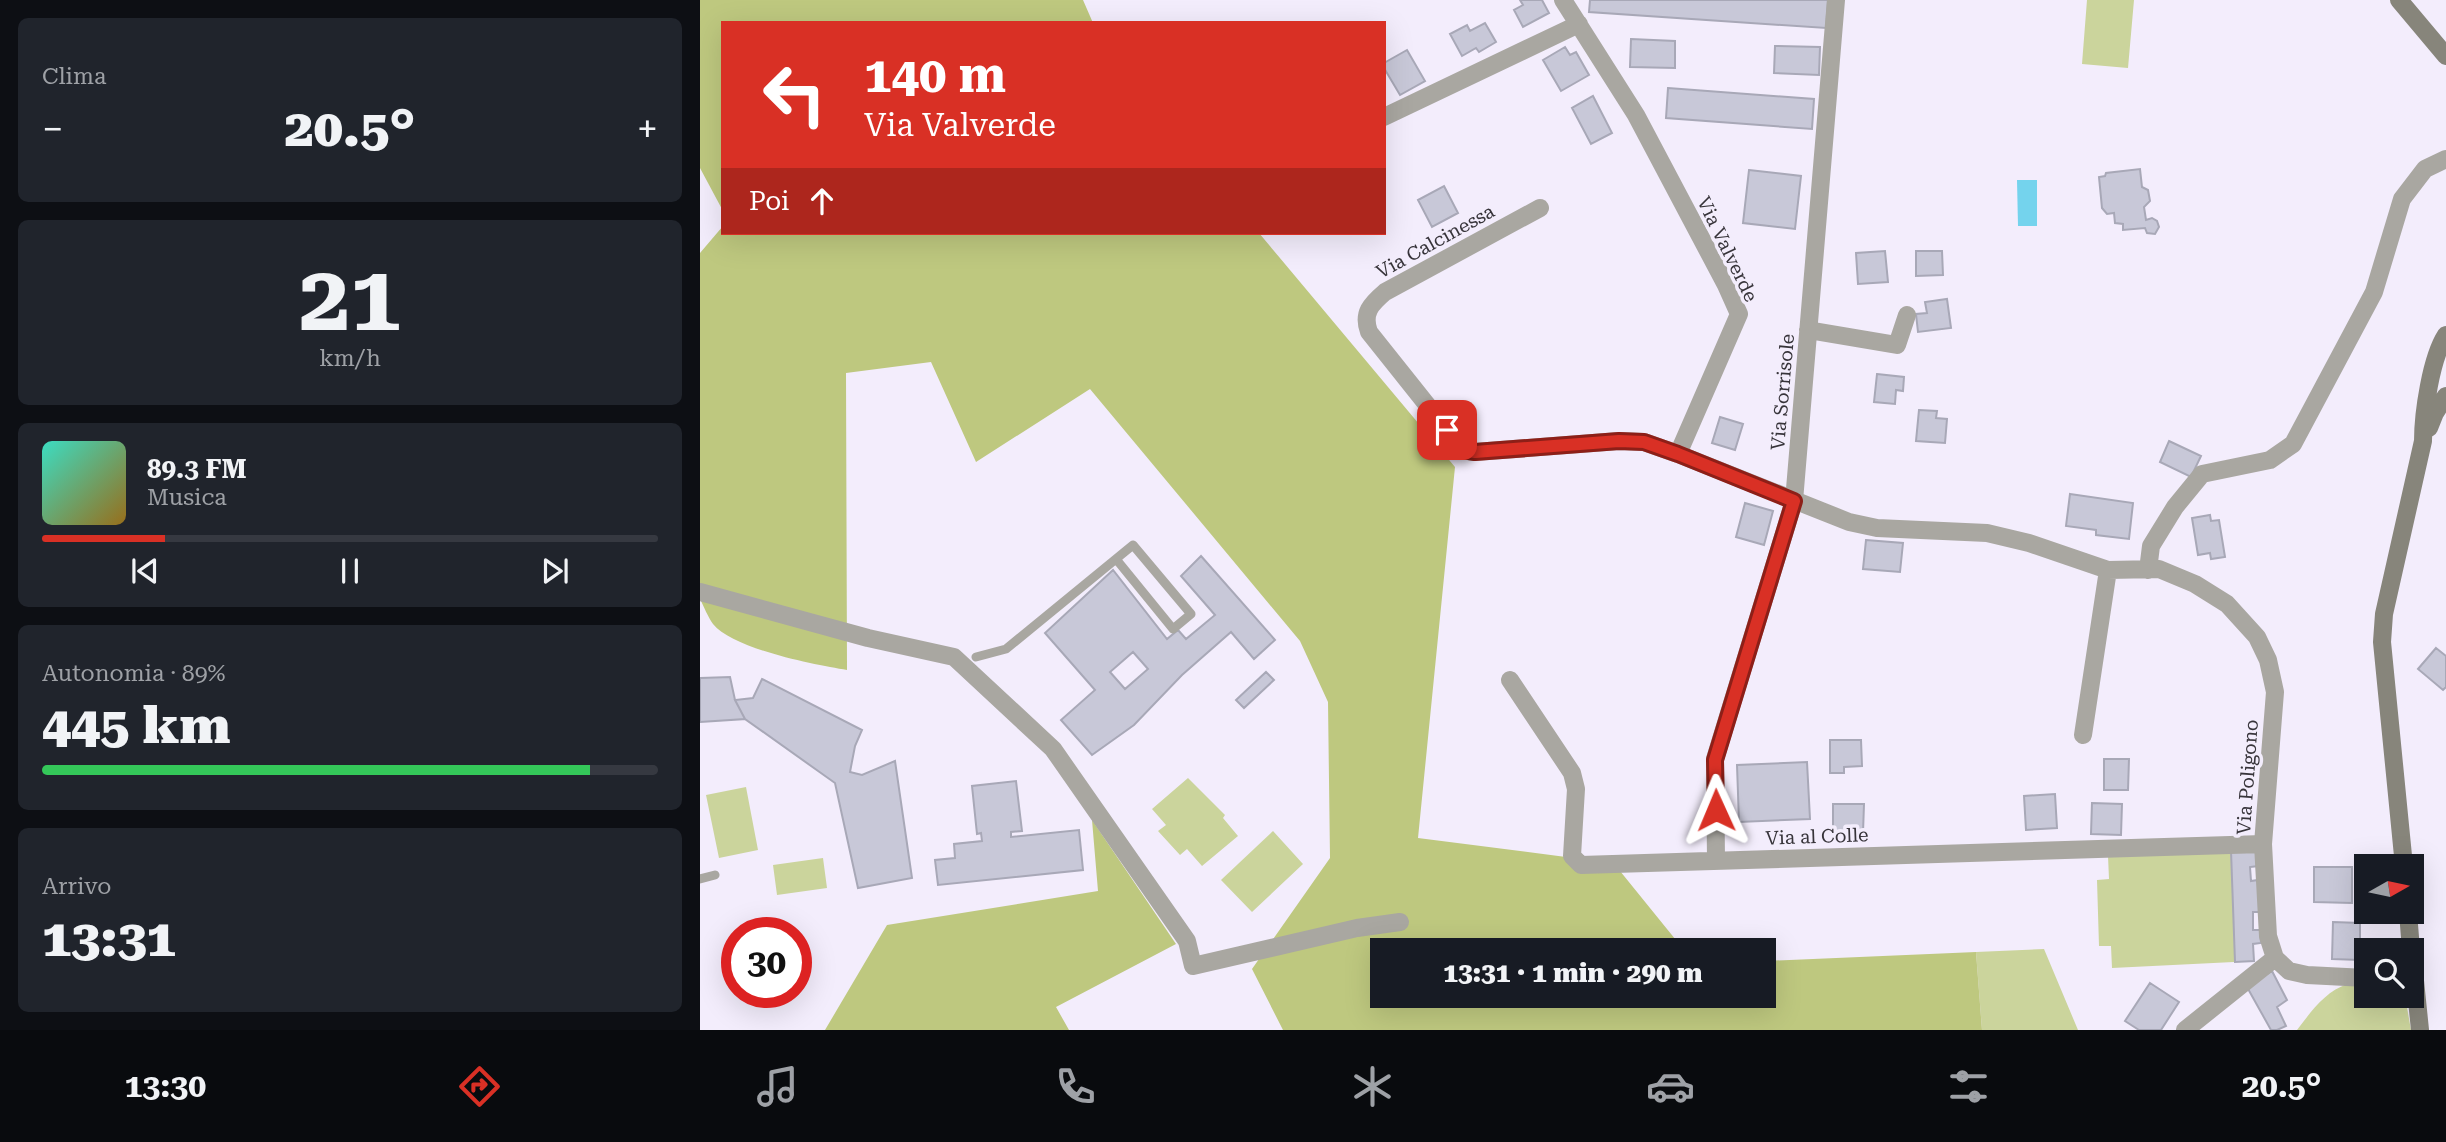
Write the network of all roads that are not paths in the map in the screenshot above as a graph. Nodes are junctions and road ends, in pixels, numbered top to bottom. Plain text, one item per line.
1 (1563, 0) edge
2 (1836, 0) edge
3 (2399, 0) edge
4 (1579, 24) junction
5 (2446, 56) edge
6 (1386, 116) edge
7 (2446, 159) edge
8 (1540, 208) dead end
9 (1907, 315) dead end
10 (1808, 330) junction
11 (2443, 343) edge
12 (2446, 372) edge
13 (2446, 396) edge
14 (2423, 440) junction
15 (1678, 454) junction
16 (1794, 501) junction
17 (1116, 559) junction
18 (2108, 570) junction
19 (2148, 570) junction
20 (700, 592) edge
21 (970, 662) junction
22 (1510, 680) dead end
23 (2083, 735) dead end
24 (2263, 844) junction
25 (2403, 854) edge
26 (1716, 860) junction
27 (715, 875) dead end
28 (700, 879) edge
29 (1400, 922) dead end
30 (2275, 958) junction
31 (2354, 977) edge
32 (2417, 1008) edge
33 (2185, 1030) edge
34 (2420, 1030) edge

1 - 4 street, Via Valverde
2 - 10 street, Via Sorrisole
3 - 5 main road
4 - 6 street
4 - 15 street, Via Valverde
7 - 19 street
8 - 15 street, Via Calcinessa
9 - 10 street
10 - 16 street, Via Sorrisole
11 - 12 main road
11 - 14 main road
13 - 14 main road
14 - 25 main road
15 - 16 street
16 - 18 street, Via Poligono
16 - 26 street, Via Sorrisole
17 - 17 lane
17 - 21 lane
18 - 19 street, Via Poligono
18 - 23 street
19 - 24 street, Via Poligono
20 - 21 street
21 - 29 street
22 - 26 street, Via al Colle
24 - 26 street, Via al Colle
24 - 30 street, Via Poligono
27 - 28 lane
30 - 31 street
30 - 33 street
32 - 34 main road

